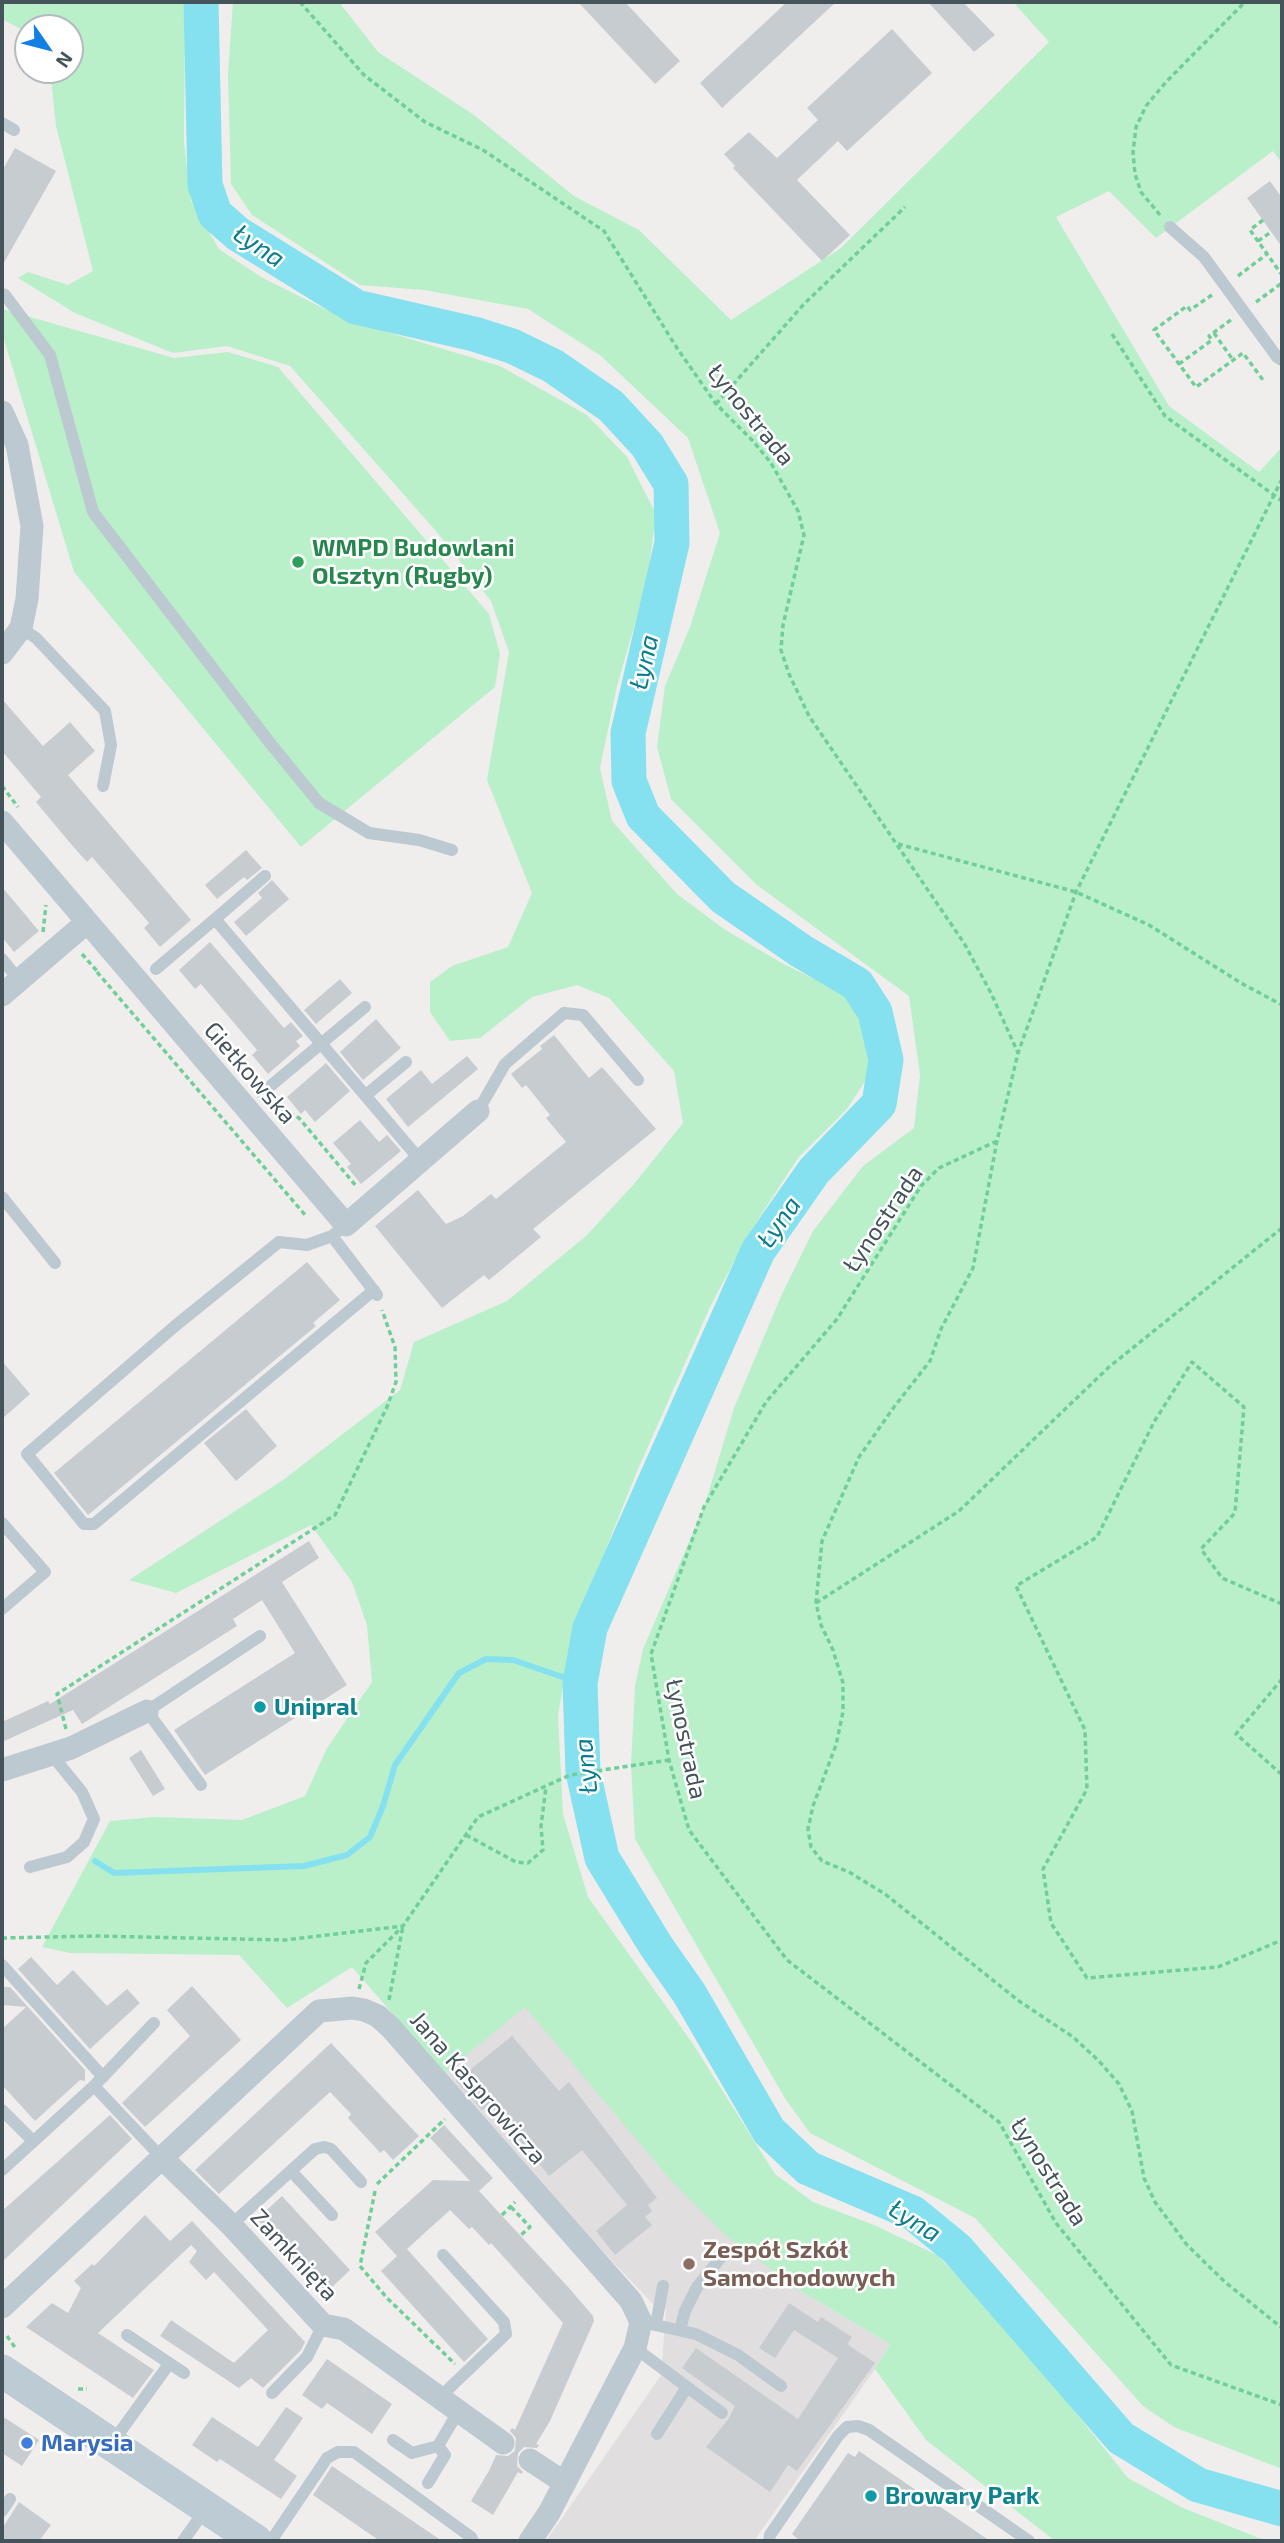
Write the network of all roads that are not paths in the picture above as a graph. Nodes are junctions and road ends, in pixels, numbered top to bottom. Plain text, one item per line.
1 (1170, 228) road end
2 (2, 294) edge
3 (1282, 360) edge
4 (2, 412) edge
5 (21, 628) junction
6 (2, 653) edge
7 (103, 786) dead end
8 (2, 822) edge
9 (452, 850) dead end
10 (265, 876) dead end
11 (215, 919) junction
12 (86, 923) junction
13 (2, 959) edge
14 (156, 969) dead end
15 (19, 980) junction
16 (2, 995) edge
17 (365, 1007) dead end
18 (321, 1043) junction
19 (406, 1062) dead end
20 (638, 1080) dead end
21 (262, 1093) road end
22 (366, 1095) junction
23 (478, 1111) joint
24 (421, 1161) junction
25 (2, 1197) edge
26 (339, 1231) junction
27 (55, 1263) dead end
28 (2, 1523) edge
29 (2, 1609) edge
30 (260, 1636) dead end
31 (147, 1711) junction
32 (61, 1751) junction
33 (2, 1770) edge
34 (201, 1784) dead end
35 (30, 1867) dead end
36 (2, 1965) edge
37 (154, 2023) dead end
38 (98, 2081) junction
39 (2, 2110) edge
40 (33, 2141) junction
41 (162, 2158) junction
42 (2, 2170) edge
43 (291, 2171) junction
44 (361, 2182) dead end
45 (332, 2215) dead end
46 (231, 2225) junction
47 (726, 2251) dead end
48 (443, 2255) dead end
49 (663, 2287) dead end
50 (2, 2307) edge
51 (648, 2323) junction
52 (323, 2325) junction
53 (680, 2330) junction
54 (127, 2335) dead end
55 (635, 2348) junction
56 (9, 2360) edge
57 (169, 2364) junction
58 (184, 2373) dead end
59 (781, 2386) dead end
60 (687, 2387) junction
61 (272, 2393) dead end
62 (440, 2397) junction
63 (458, 2413) junction
64 (722, 2413) dead end
65 (657, 2434) dead end
66 (393, 2440) dead end
67 (111, 2443) junction
68 (503, 2443) dead end
69 (438, 2446) junction
70 (530, 2460) dead end
71 (428, 2483) dead end
72 (565, 2483) junction
73 (10, 2498) dead end
74 (207, 2507) junction
75 (2, 2511) edge
76 (183, 2541) edge
77 (256, 2541) edge
78 (271, 2541) edge
79 (473, 2541) edge
80 (530, 2541) edge
81 (769, 2541) edge
82 (1029, 2541) edge

1 - 3 lane
2 - 9 lane
4 - 5 street
5 - 6 street
5 - 7 lane
8 - 12 street, Gietkowska
10 - 11 lane
11 - 14 lane
11 - 18 lane
12 - 15 street
12 - 26 street, Gietkowska
13 - 15 lane
15 - 16 street
17 - 18 lane
18 - 21 lane
18 - 22 lane
19 - 22 lane
20 - 23 lane
22 - 24 lane
23 - 24 street
24 - 26 street
25 - 27 lane
26 - 26 lane
28 - 29 lane
30 - 31 lane
31 - 32 street
31 - 34 lane
32 - 33 street
32 - 35 lane
36 - 38 lane
37 - 38 lane
38 - 40 lane
38 - 41 lane
39 - 40 lane
40 - 42 lane
41 - 46 street, Zamknięta
41 - 50 street, Jana Kasprowicza
41 - 51 street, Jana Kasprowicza
43 - 44 lane
43 - 45 lane
43 - 46 lane
46 - 52 street, Zamknięta
47 - 53 lane
48 - 62 lane
49 - 51 lane
51 - 53 lane
51 - 55 street
52 - 61 lane
52 - 62 street, Zamknięta
53 - 59 lane
54 - 57 lane
55 - 60 lane
55 - 72 street
56 - 67 main road
57 - 58 lane
57 - 67 lane
60 - 64 lane
60 - 65 lane
62 - 63 street, Zamknięta
63 - 68 street, Zamknięta
63 - 69 lane
66 - 69 lane
67 - 74 main road
69 - 71 lane
70 - 72 street
72 - 80 street
73 - 75 lane
74 - 76 lane
74 - 77 main road
78 - 79 lane
81 - 82 lane

